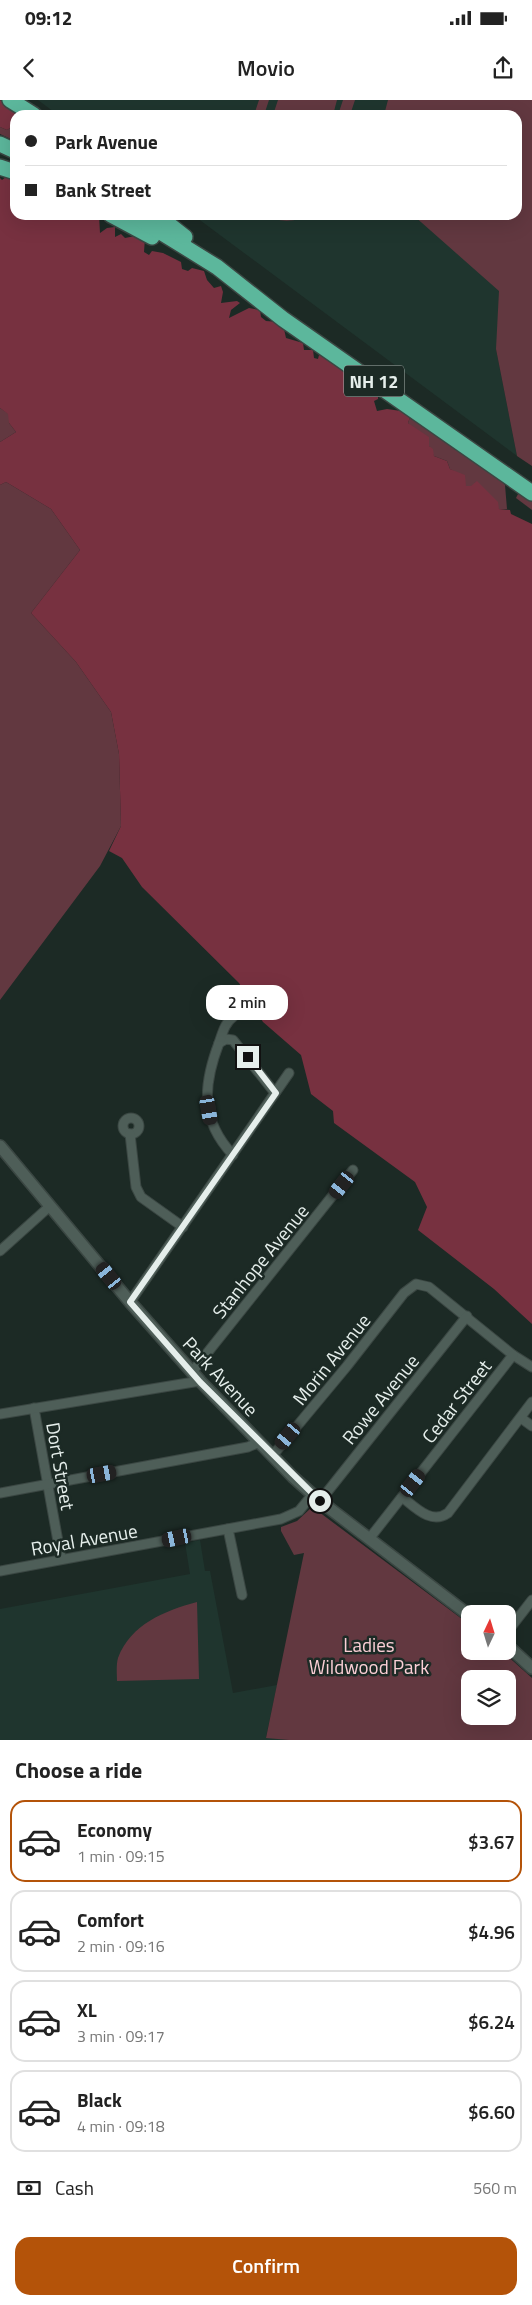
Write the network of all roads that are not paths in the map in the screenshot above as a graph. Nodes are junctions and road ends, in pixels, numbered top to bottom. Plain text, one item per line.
1 (10, 100) edge
2 (26, 110) edge
3 (120, 220) edge
4 (141, 220) edge
5 (164, 220) edge
6 (217, 267) junction
7 (532, 493) edge
8 (234, 1016) dead end
9 (219, 1043) junction
10 (289, 1073) dead end
11 (276, 1093) junction
12 (130, 1134) dead end
13 (0, 1146) edge
14 (232, 1155) junction
15 (354, 1170) dead end
16 (50, 1206) junction
17 (183, 1226) junction
18 (0, 1251) edge
19 (130, 1302) junction
20 (467, 1316) junction
21 (512, 1355) junction
22 (532, 1367) edge
23 (192, 1372) junction
24 (200, 1382) junction
25 (532, 1402) edge
26 (34, 1408) junction
27 (0, 1414) edge
28 (521, 1418) junction
29 (532, 1426) edge
30 (260, 1442) junction
31 (273, 1455) junction
32 (47, 1484) junction
33 (0, 1493) edge
34 (402, 1497) junction
35 (316, 1498) junction
36 (228, 1529) junction
37 (369, 1539) junction
38 (61, 1558) junction
39 (0, 1571) edge
40 (242, 1595) dead end
41 (532, 1600) edge
42 (461, 1609) edge
43 (516, 1621) edge
44 (516, 1653) edge
45 (532, 1668) edge

1 - 2 highway
3 - 6 highway
4 - 6 highway, NH 12
5 - 6 highway
6 - 7 highway, NH 12
8 - 9 street
9 - 11 street
9 - 14 street
10 - 11 street
11 - 14 street
12 - 17 street
13 - 16 street, Park Avenue
14 - 17 street
15 - 23 street, Stanhope Avenue
16 - 18 street
16 - 19 street, Park Avenue
17 - 19 street
19 - 23 street, Park Avenue
20 - 21 street
20 - 31 street, Morin Avenue
20 - 35 street, Rowe Avenue
21 - 22 street
21 - 34 street, Cedar Street
23 - 24 street, Park Avenue
24 - 26 street
24 - 30 street, Park Avenue
25 - 28 street
26 - 27 street
26 - 32 street, Dort Street
28 - 29 street
28 - 34 street
30 - 31 street, Park Avenue
30 - 32 street
31 - 35 street, Park Avenue
32 - 33 street
32 - 38 street, Dort Street
34 - 37 street, Cedar Street
35 - 36 street, Royal Avenue
35 - 37 street, Park Avenue
36 - 38 street, Royal Avenue
36 - 40 street
37 - 42 street, Park Avenue
38 - 39 street, Royal Avenue
41 - 43 street
44 - 45 street

